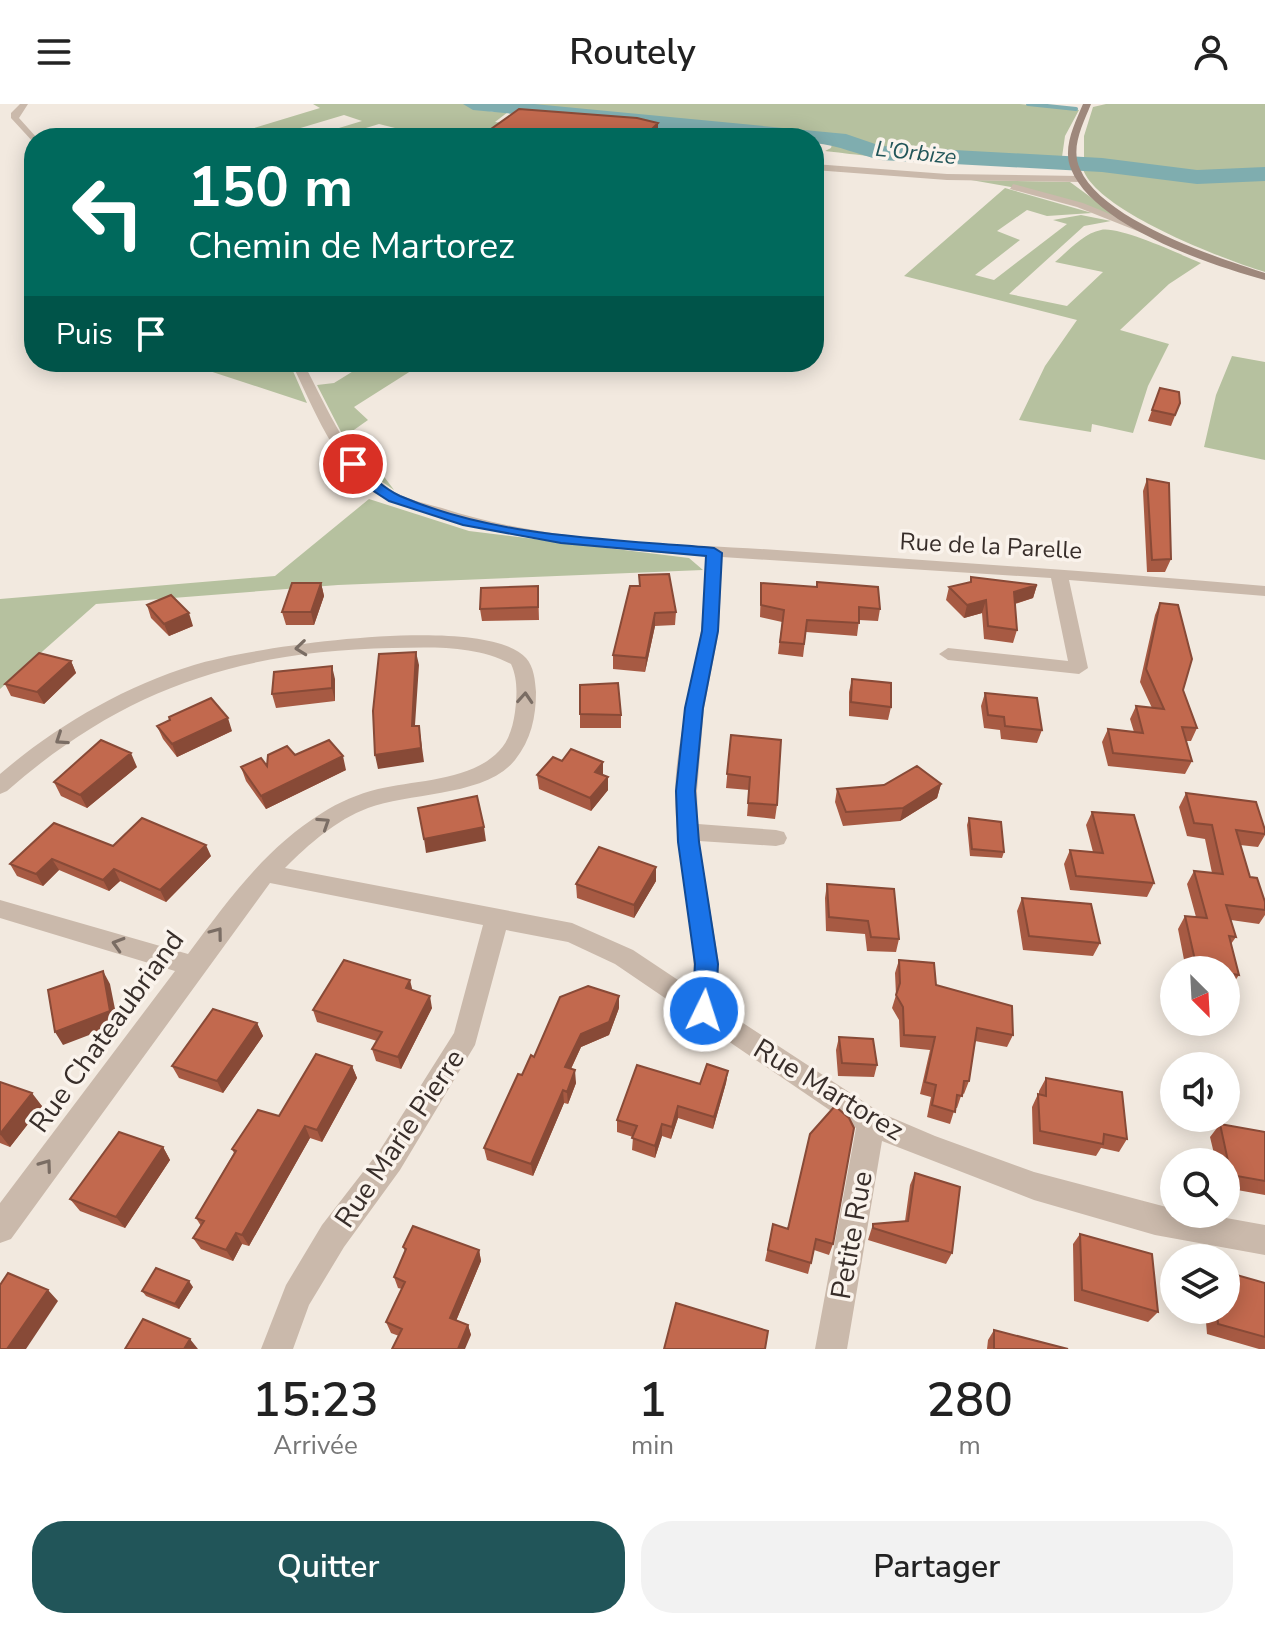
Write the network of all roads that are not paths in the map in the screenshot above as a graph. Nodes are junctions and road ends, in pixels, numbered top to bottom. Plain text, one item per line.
1 (24, 104) edge
2 (1087, 104) edge
3 (24, 128) edge
4 (824, 168) edge
5 (947, 177) junction
6 (1080, 179) junction
7 (1149, 232) junction
8 (1265, 277) edge
9 (302, 372) edge
10 (714, 553) junction
11 (1059, 574) junction
12 (1265, 591) edge
13 (948, 654) dead end
14 (0, 786) edge
15 (688, 832) junction
16 (776, 838) dead end
17 (265, 873) junction
18 (0, 909) edge
19 (497, 918) junction
20 (193, 966) junction
21 (704, 1011) junction
22 (871, 1122) junction
23 (0, 1228) edge
24 (1265, 1240) edge
25 (277, 1349) edge
26 (831, 1349) edge

1 - 3 street
2 - 6 street
4 - 5 street
5 - 6 street
5 - 7 street
6 - 7 street
7 - 8 street
9 - 10 street, Rue de la Parelle
10 - 11 street, Rue de la Parelle
10 - 15 street
11 - 12 street, Rue de la Parelle
11 - 13 street
17 -> 14 street, Rue Chateaubriand
15 - 16 street
15 - 21 street
17 - 19 street, Rue Martorez
20 -> 17 street, Rue Chateaubriand
20 -> 18 street
19 - 21 street, Rue Martorez
19 - 25 street, Rue Marie Pierre
23 -> 20 street, Rue Chateaubriand
21 - 22 street, Rue Martorez
22 - 24 street, Rue Martorez
22 - 26 street, Petite Rue

